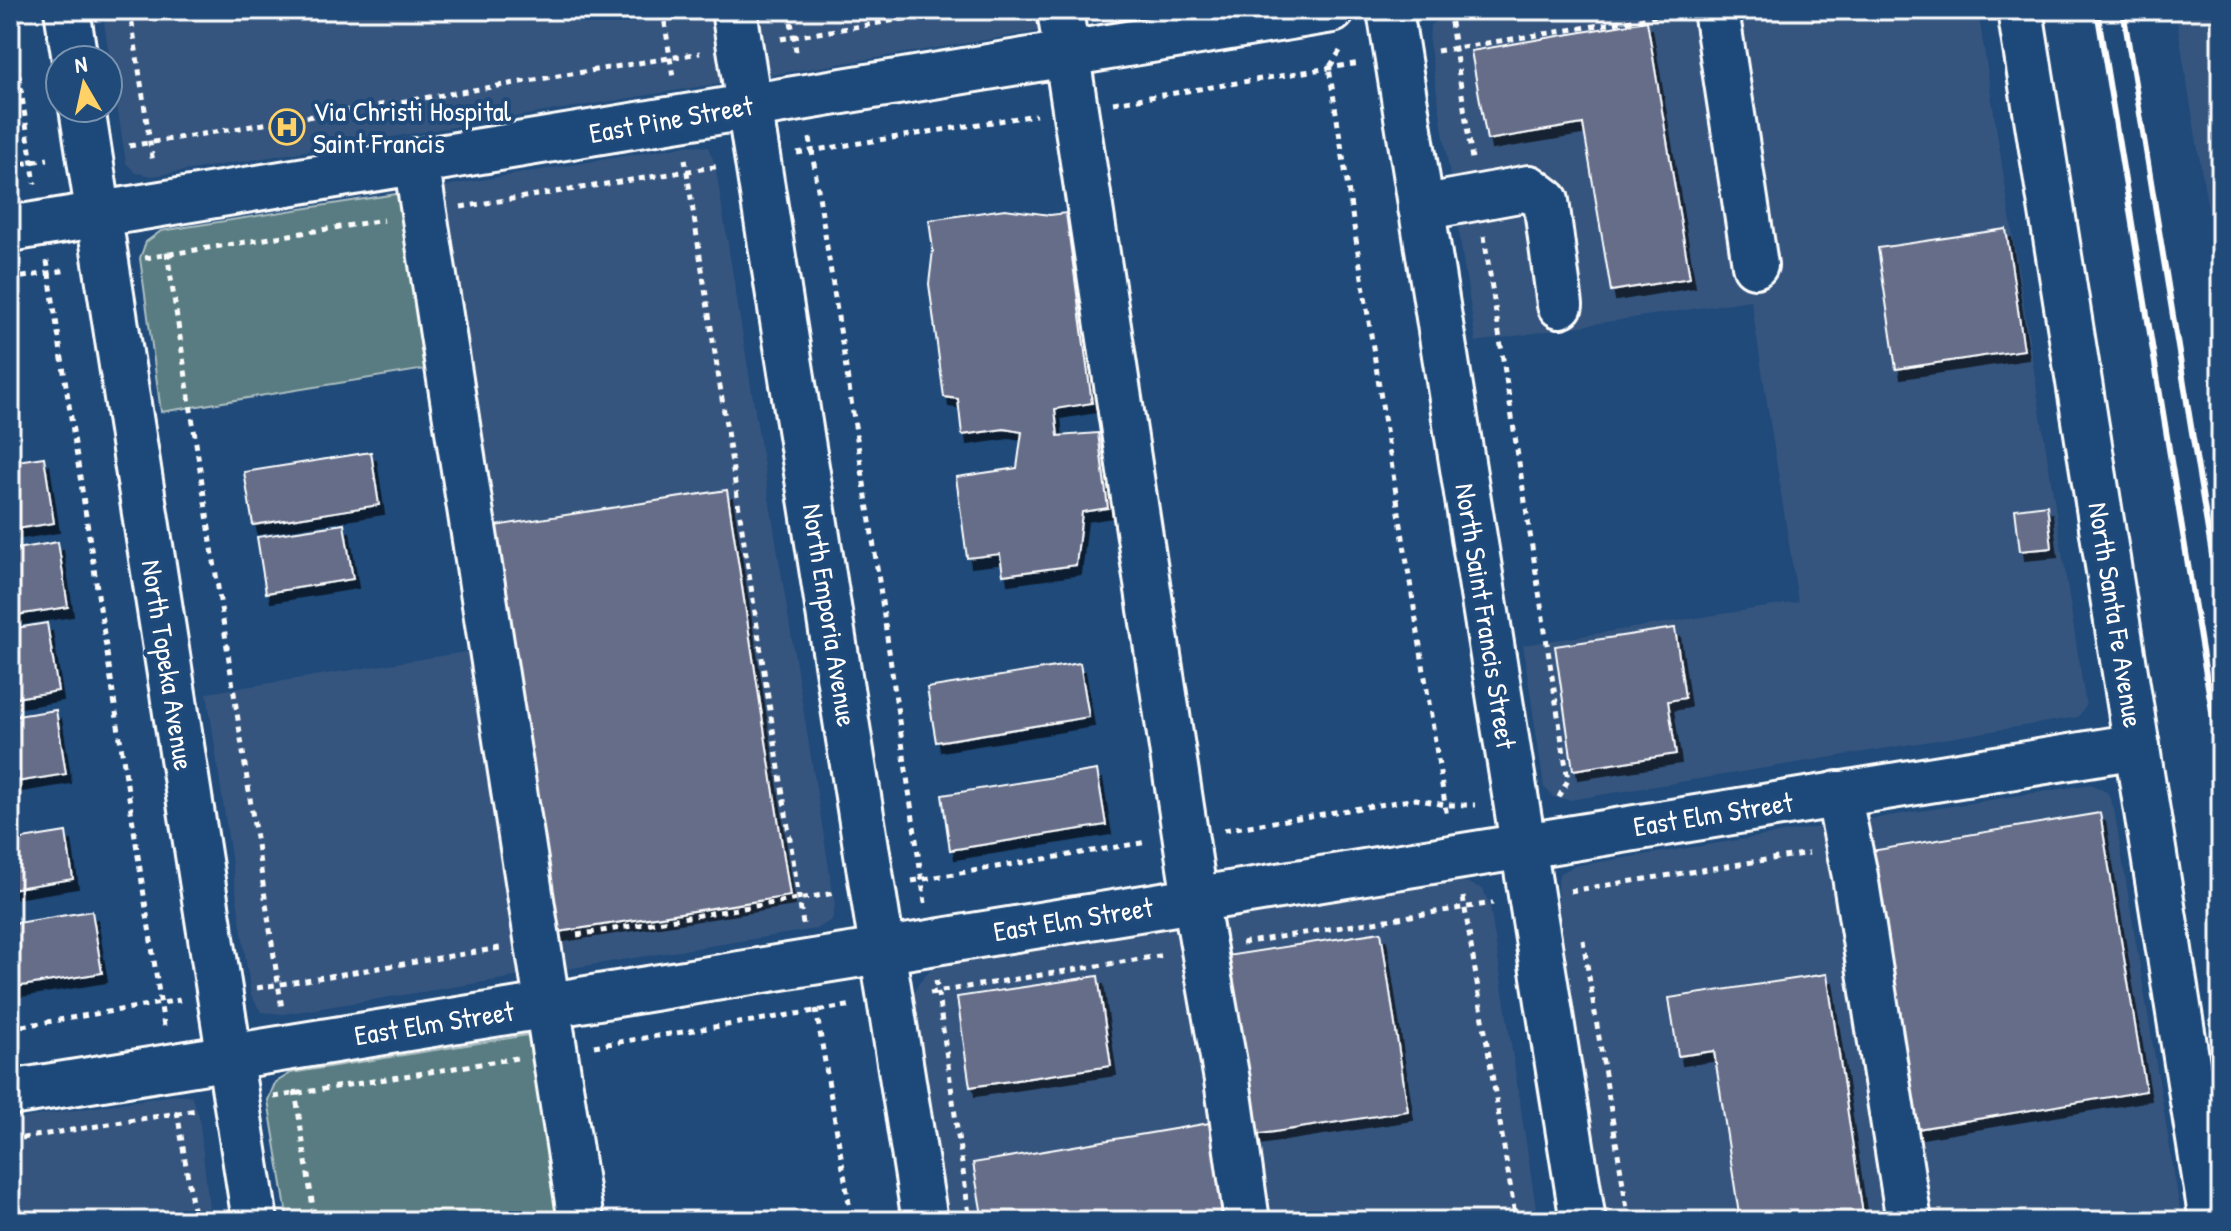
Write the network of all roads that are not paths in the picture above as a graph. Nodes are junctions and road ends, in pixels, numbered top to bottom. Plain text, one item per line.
1 (67, 10) edge
2 (1060, 10) edge
3 (1390, 10) edge
4 (2020, 10) edge
5 (1696, 11) edge
6 (737, 28) edge
7 (1337, 28) edge
8 (72, 44) edge
9 (1067, 53) junction
10 (749, 105) junction
11 (85, 124) edge
12 (416, 161) junction
13 (1421, 208) junction
14 (98, 214) junction
15 (26, 226) edge
16 (1755, 265) dead end
17 (1560, 305) dead end
18 (2137, 746) junction
19 (1838, 794) junction
20 (1544, 841) junction
21 (1195, 899) junction
22 (882, 950) junction
23 (548, 1005) junction
24 (229, 1057) junction
25 (10, 1093) edge
26 (255, 1221) edge
27 (581, 1221) edge
28 (925, 1221) edge
29 (1247, 1221) edge
30 (1583, 1221) edge
31 (1909, 1221) edge
32 (2212, 1221) edge

1 - 8 street
2 - 9 street
3 - 13 street, North Saint Francis Street
4 - 18 street, North Santa Fe Avenue
5 - 16 street
6 - 10 street, North Emporia Avenue
7 - 9 street, East Pine Street
9 - 10 street, East Pine Street
9 - 21 street
10 - 12 street, East Pine Street
10 - 22 street, North Emporia Avenue
11 - 14 street, North Topeka Avenue
12 - 14 street, East Pine Street
12 - 23 street
13 - 17 street
13 - 20 street, North Saint Francis Street
14 - 15 street, East Pine Street
14 - 24 street, North Topeka Avenue
18 - 19 street, East Elm Street
18 - 32 street, North Santa Fe Avenue
19 - 20 street, East Elm Street
19 - 31 street
20 - 21 street, East Elm Street
20 - 30 street, North Saint Francis Street
21 - 22 street, East Elm Street
21 - 29 street
22 - 23 street, East Elm Street
22 - 28 street, North Emporia Avenue
23 - 24 street, East Elm Street
23 - 27 street
24 - 25 street, East Elm Street
24 - 26 street, North Topeka Avenue

